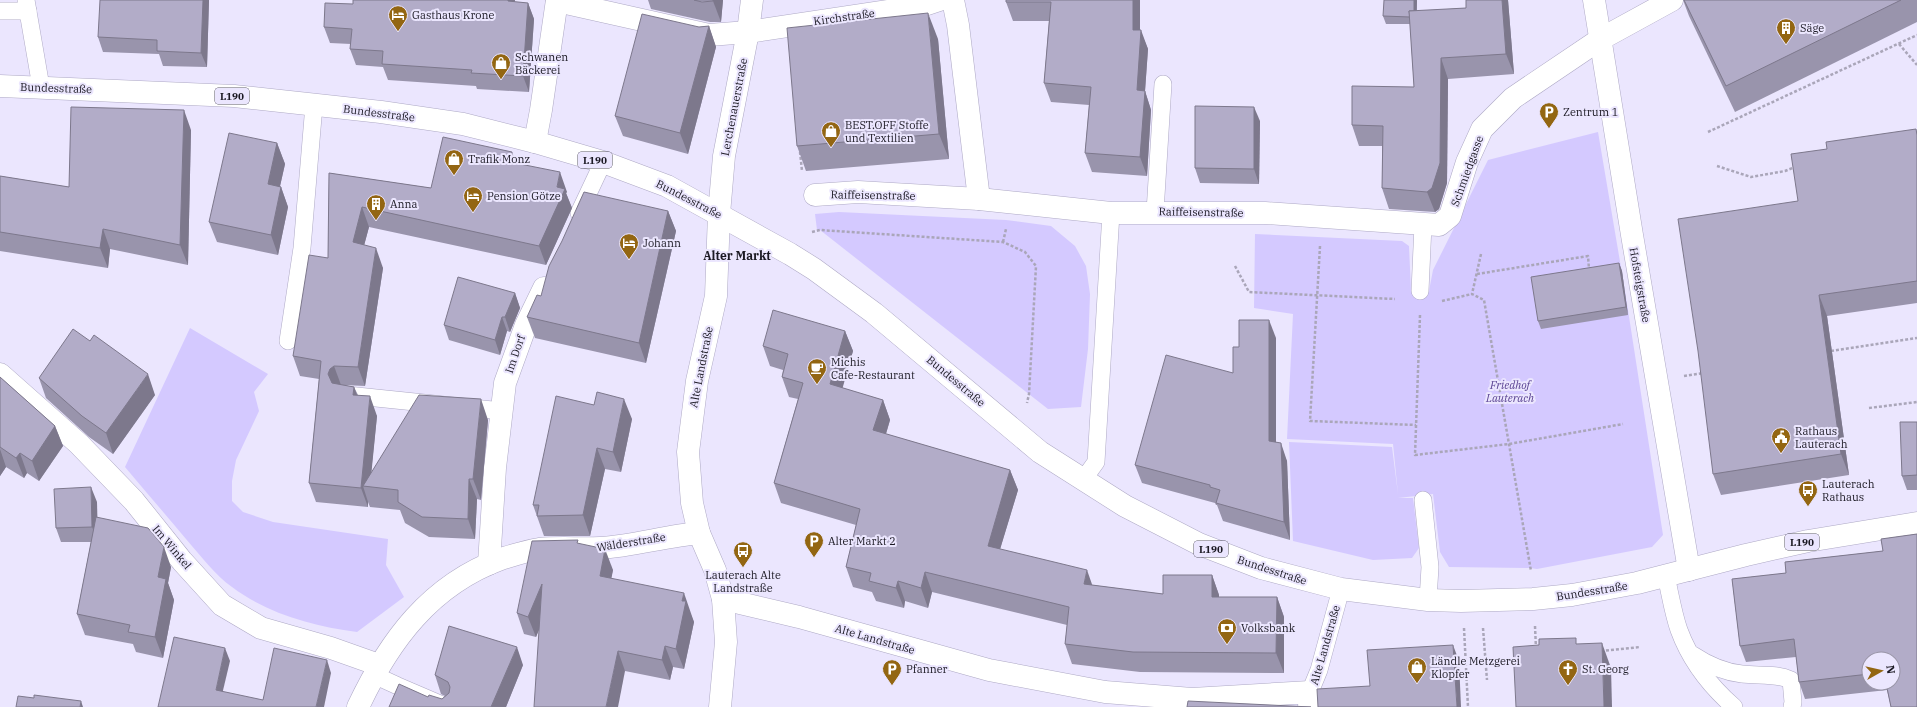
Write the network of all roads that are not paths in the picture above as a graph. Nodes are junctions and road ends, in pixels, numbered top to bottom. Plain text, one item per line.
1 (752, 0) edge
2 (939, 0) edge
3 (953, 0) edge
4 (1594, 0) edge
5 (1672, 0) edge
6 (557, 1) edge
7 (27, 6) edge
8 (0, 11) edge
9 (748, 32) junction
10 (1599, 40) junction
11 (1163, 84) dead end
12 (0, 86) edge
13 (42, 87) junction
14 (314, 105) junction
15 (535, 142) junction
16 (603, 162) junction
17 (815, 195) dead end
18 (979, 199) junction
19 (1155, 212) junction
20 (1111, 213) junction
21 (719, 214) junction
22 (1423, 225) junction
23 (573, 228) edge
24 (547, 282) edge
25 (1420, 295) road end
26 (288, 341) dead end
27 (0, 374) edge
28 (345, 394) edge
29 (502, 411) junction
30 (1083, 480) junction
31 (1423, 500) dead end
32 (1917, 523) edge
33 (699, 533) junction
34 (490, 564) junction
35 (1689, 570) junction
36 (1666, 576) junction
37 (1341, 589) junction
38 (723, 599) junction
39 (1428, 600) junction
40 (1691, 654) junction
41 (377, 670) junction
42 (1127, 700) edge
43 (1310, 700) edge
44 (358, 707) edge
45 (447, 707) edge
46 (720, 707) edge
47 (1734, 707) edge
48 (1792, 707) edge

1 - 9 street, Lerchenauerstraße
2 - 9 street, Kirchstraße
3 - 18 street
4 - 10 street, Hofsteigstraße
5 - 10 street, Schmiedgasse
6 - 9 street
6 - 15 street
7 - 8 lane
7 - 13 lane
9 - 21 street, Lerchenauerstraße
10 - 22 street, Schmiedgasse
10 - 35 street, Hofsteigstraße
11 - 19 lane
12 - 13 street, Bundesstraße / L190
13 - 14 street, Bundesstraße / L190
14 - 15 street, Bundesstraße / L190
14 - 26 lane
15 - 16 street, Bundesstraße / L190
16 - 21 street, Bundesstraße / L190
16 - 23 lane
17 - 18 street, Raiffeisenstraße
18 - 20 street, Raiffeisenstraße
19 - 20 street, Raiffeisenstraße
19 - 22 street, Raiffeisenstraße
20 - 30 lane
21 - 30 street, Bundesstraße / L190
21 - 33 street, Alte Landstraße
22 - 25 lane
24 - 29 street, Im Dorf
27 - 41 street, Im Winkel
28 - 29 lane
29 - 34 street, Im Dorf
30 - 37 street, Bundesstraße / L190
31 - 39 lane
32 - 35 street, Bundesstraße / L190
33 - 34 street, Wälderstraße
33 - 38 street, Alte Landstraße
34 - 41 street, Wälderstraße
35 - 36 street, Bundesstraße / L190
36 - 39 street, Bundesstraße / L190
36 - 40 lane
37 - 39 street, Bundesstraße / L190
37 - 43 lane, Alte Landstraße
38 - 42 street, Alte Landstraße
38 - 46 street
40 - 47 lane
40 - 48 lane
41 - 44 street, Wälderstraße
41 - 45 lane
42 - 43 street, Alte Landstraße

